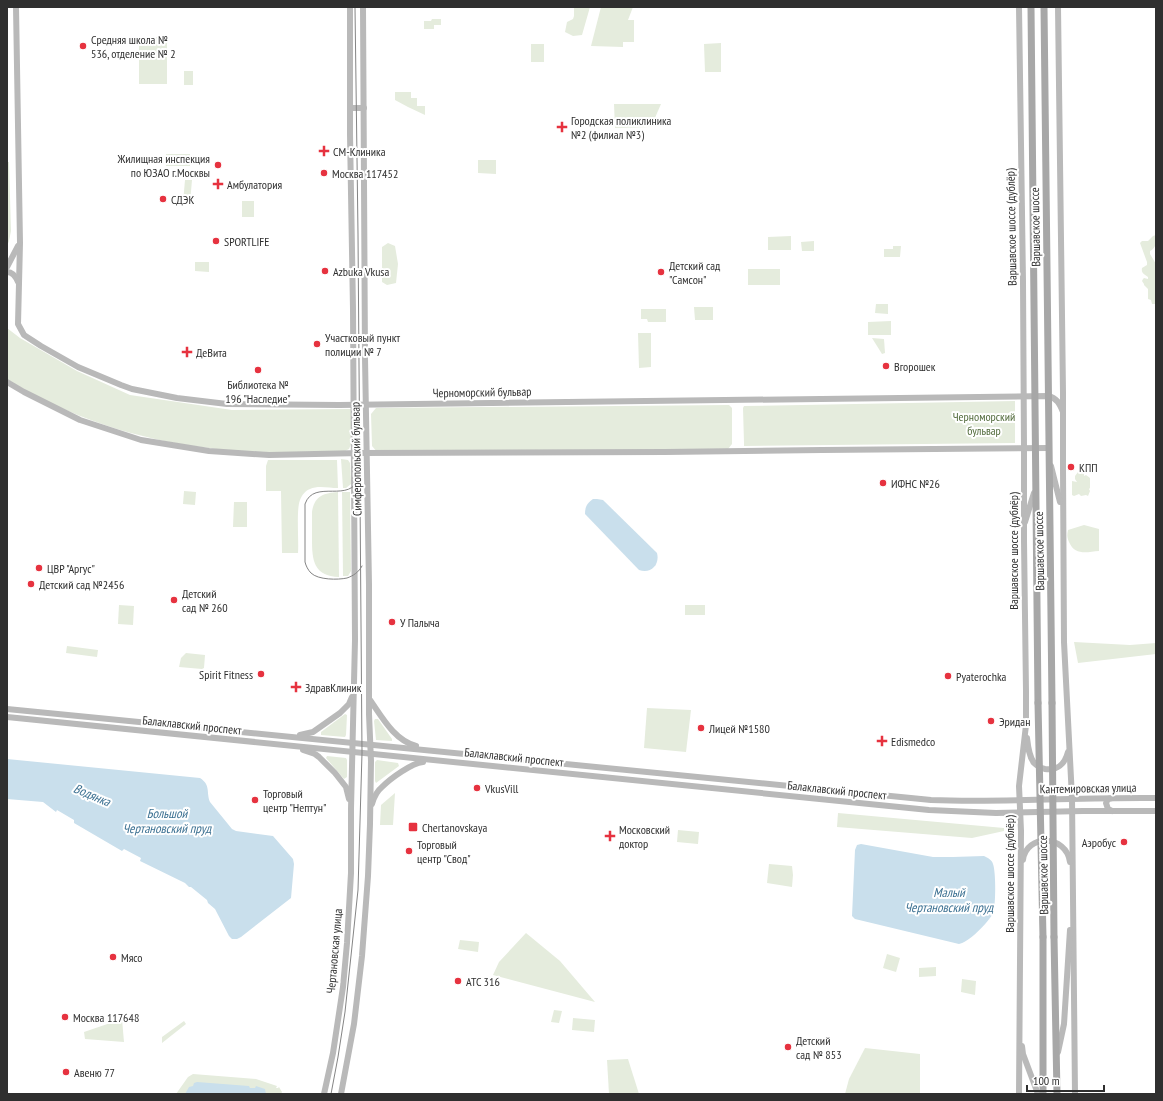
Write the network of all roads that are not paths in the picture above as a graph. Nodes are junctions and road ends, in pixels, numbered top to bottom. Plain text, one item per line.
1 (16, 7) edge
2 (350, 7) edge
3 (363, 7) edge
4 (1019, 7) edge
5 (1031, 7) edge
6 (1044, 7) edge
7 (1058, 7) edge
8 (350, 108) junction
9 (364, 108) junction
10 (20, 243) junction
11 (7, 267) edge
12 (7, 272) edge
13 (18, 284) junction
14 (7, 382) edge
15 (1024, 396) junction
16 (1036, 396) junction
17 (1048, 396) junction
18 (353, 405) junction
19 (366, 405) junction
20 (1063, 412) junction
21 (1024, 448) junction
22 (1036, 448) junction
23 (1049, 448) junction
24 (354, 454) junction
25 (367, 454) junction
26 (1050, 456) junction
27 (1036, 481) junction
28 (1063, 515) junction
29 (1024, 528) junction
30 (353, 696) junction
31 (370, 700) junction
32 (7, 709) edge
33 (7, 717) edge
34 (1026, 725) junction
35 (282, 736) junction
36 (353, 743) junction
37 (370, 744) junction
38 (290, 746) junction
39 (364, 748) junction
40 (1069, 749) junction
41 (432, 750) junction
42 (353, 752) junction
43 (371, 754) junction
44 (432, 760) junction
45 (1072, 798) junction
46 (1112, 798) junction
47 (1156, 798) edge
48 (1020, 800) junction
49 (351, 809) junction
50 (371, 809) junction
51 (1072, 811) junction
52 (1112, 811) junction
53 (1156, 811) edge
54 (1020, 813) junction
55 (1020, 879) junction
56 (1073, 879) junction
57 (1073, 896) junction
58 (1019, 1031) junction
59 (1056, 1061) junction
60 (324, 1094) edge
61 (341, 1094) edge
62 (1019, 1094) edge
63 (1038, 1094) edge
64 (1043, 1094) edge
65 (1057, 1094) edge
66 (1075, 1094) edge

1 - 10 main road, Черноморский бульвар
2 - 8 main road, Симферопольский бульвар
3 - 9 main road, Симферопольский бульвар
4 - 15 main road, Варшавское шоссе (дублёр)
5 - 16 main road, Варшавское шоссе
6 - 17 main road, Варшавское шоссе
7 - 20 main road
8 - 9 main road
8 - 18 main road, Симферопольский бульвар
9 - 19 main road, Симферопольский бульвар
10 - 11 main road
10 - 13 main road, Черноморский бульвар
12 - 13 main road
13 - 18 main road, Черноморский бульвар
14 - 24 main road
15 - 16 main road, Черноморский бульвар
15 - 19 main road, Черноморский бульвар
15 - 21 main road, Варшавское шоссе (дублёр)
16 - 17 main road, Черноморский бульвар
16 - 22 main road, Варшавское шоссе
17 - 20 main road
17 - 23 main road, Варшавское шоссе
18 - 19 main road, Черноморский бульвар
18 - 24 main road, Симферопольский бульвар
19 - 25 main road, Симферопольский бульвар
20 - 28 main road
21 - 22 main road
21 - 25 main road
21 - 29 main road, Варшавское шоссе (дублёр)
22 - 23 main road
22 - 27 main road, Варшавское шоссе
23 - 26 main road, Варшавское шоссе
24 - 25 main road
24 - 30 main road, Симферопольский бульвар
25 - 31 main road, Симферопольский бульвар
26 - 28 main road
26 - 59 main road, Варшавское шоссе, bridge
27 - 29 main road
27 - 64 main road, Варшавское шоссе, bridge
28 - 40 main road
29 - 34 main road, Варшавское шоссе (дублёр)
30 - 35 main road
30 - 36 main road, Симферопольский бульвар
31 - 37 main road, Симферопольский бульвар
31 - 41 main road
32 - 35 main road, Балаклавский проспект
33 - 38 main road, Балаклавский проспект
34 - 40 main road
34 - 48 main road, Варшавское шоссе (дублёр)
35 - 36 main road, Балаклавский проспект
36 - 37 main road, Балаклавский проспект
36 - 39 main road
36 - 42 main road, Симферопольский бульвар
37 - 39 main road
37 - 41 main road, Балаклавский проспект
37 - 43 main road, Симферопольский бульвар
38 - 42 main road, Балаклавский проспект
38 - 49 main road
39 - 42 main road
39 - 43 main road
40 - 45 main road
41 - 48 main road, Балаклавский проспект
42 - 43 main road, Балаклавский проспект
42 - 49 main road, Симферопольский бульвар
43 - 44 main road, Балаклавский проспект
43 - 50 main road, Симферопольский бульвар
44 - 50 main road
44 - 54 main road, Балаклавский проспект
45 - 46 main road, Кантемировская улица
45 - 48 main road, Кантемировская улица
45 - 51 main road
46 - 47 main road, Кантемировская улица
46 - 52 main road
48 - 54 main road, Варшавское шоссе (дублёр)
49 - 60 main road, Чертановская улица
50 - 61 main road
51 - 52 main road, Кантемировская улица
51 - 54 main road, Кантемировская улица
51 - 56 main road
52 - 53 main road, Кантемировская улица
54 - 55 main road, Варшавское шоссе (дублёр)
55 - 56 main road
55 - 58 main road, Варшавское шоссе (дублёр)
56 - 57 main road
57 - 59 main road
57 - 66 main road
58 - 62 main road, Варшавское шоссе (дублёр)
58 - 63 main road
59 - 65 main road, Варшавское шоссе

